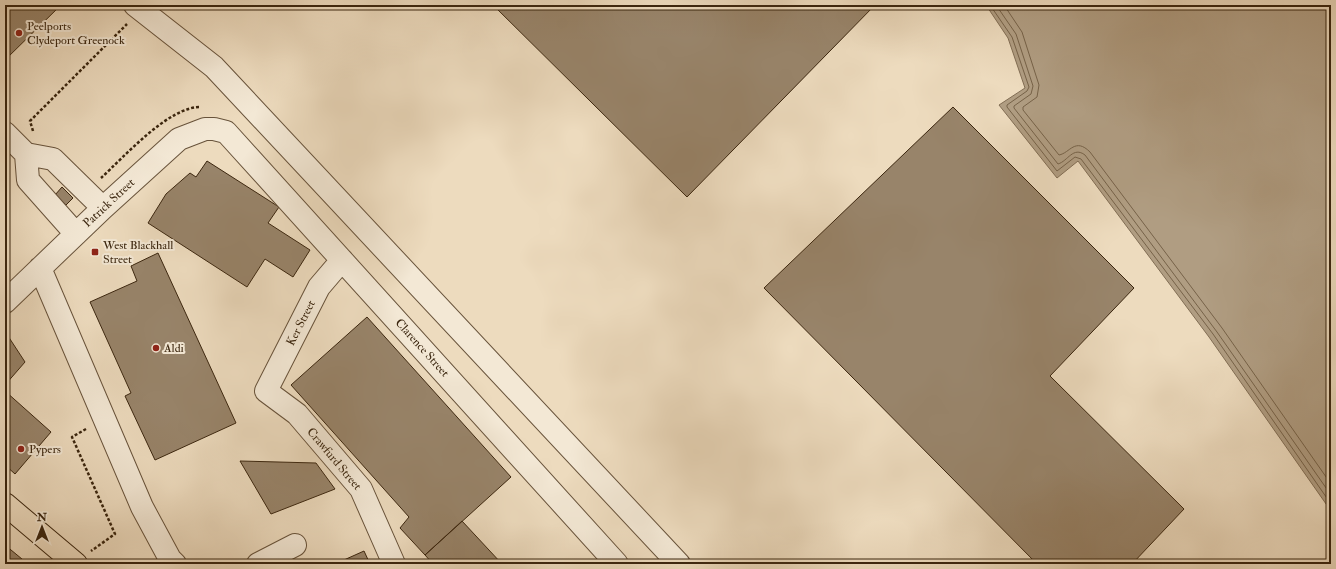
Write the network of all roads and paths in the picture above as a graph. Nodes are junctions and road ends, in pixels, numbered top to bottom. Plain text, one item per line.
1 (138, 7) edge
2 (5, 132) edge
3 (226, 132) joint
4 (33, 155) junction
5 (102, 208) junction
6 (76, 234) junction
7 (342, 260) junction
8 (40, 268) junction
9 (5, 302) edge
10 (266, 391) joint
11 (104, 419) junction
12 (5, 504) edge
13 (294, 545) dead end
14 (81, 560) edge
15 (175, 564) edge
16 (258, 564) edge
17 (394, 564) edge
18 (617, 564) edge
19 (679, 564) edge

1 - 4 path
1 - 19 street
2 - 4 street
3 - 5 street, Patrick Street
3 - 7 street, Clarence Street
4 - 5 street
4 - 6 street
5 - 6 street, Patrick Street
6 - 8 street, Patrick Street
7 - 10 street, Ker Street
7 - 18 street, Clarence Street
8 - 9 street, Patrick Street
8 - 11 street
10 - 17 street, Crawfurd Street
11 - 14 path
11 - 15 street
12 - 14 main road
13 - 16 street

